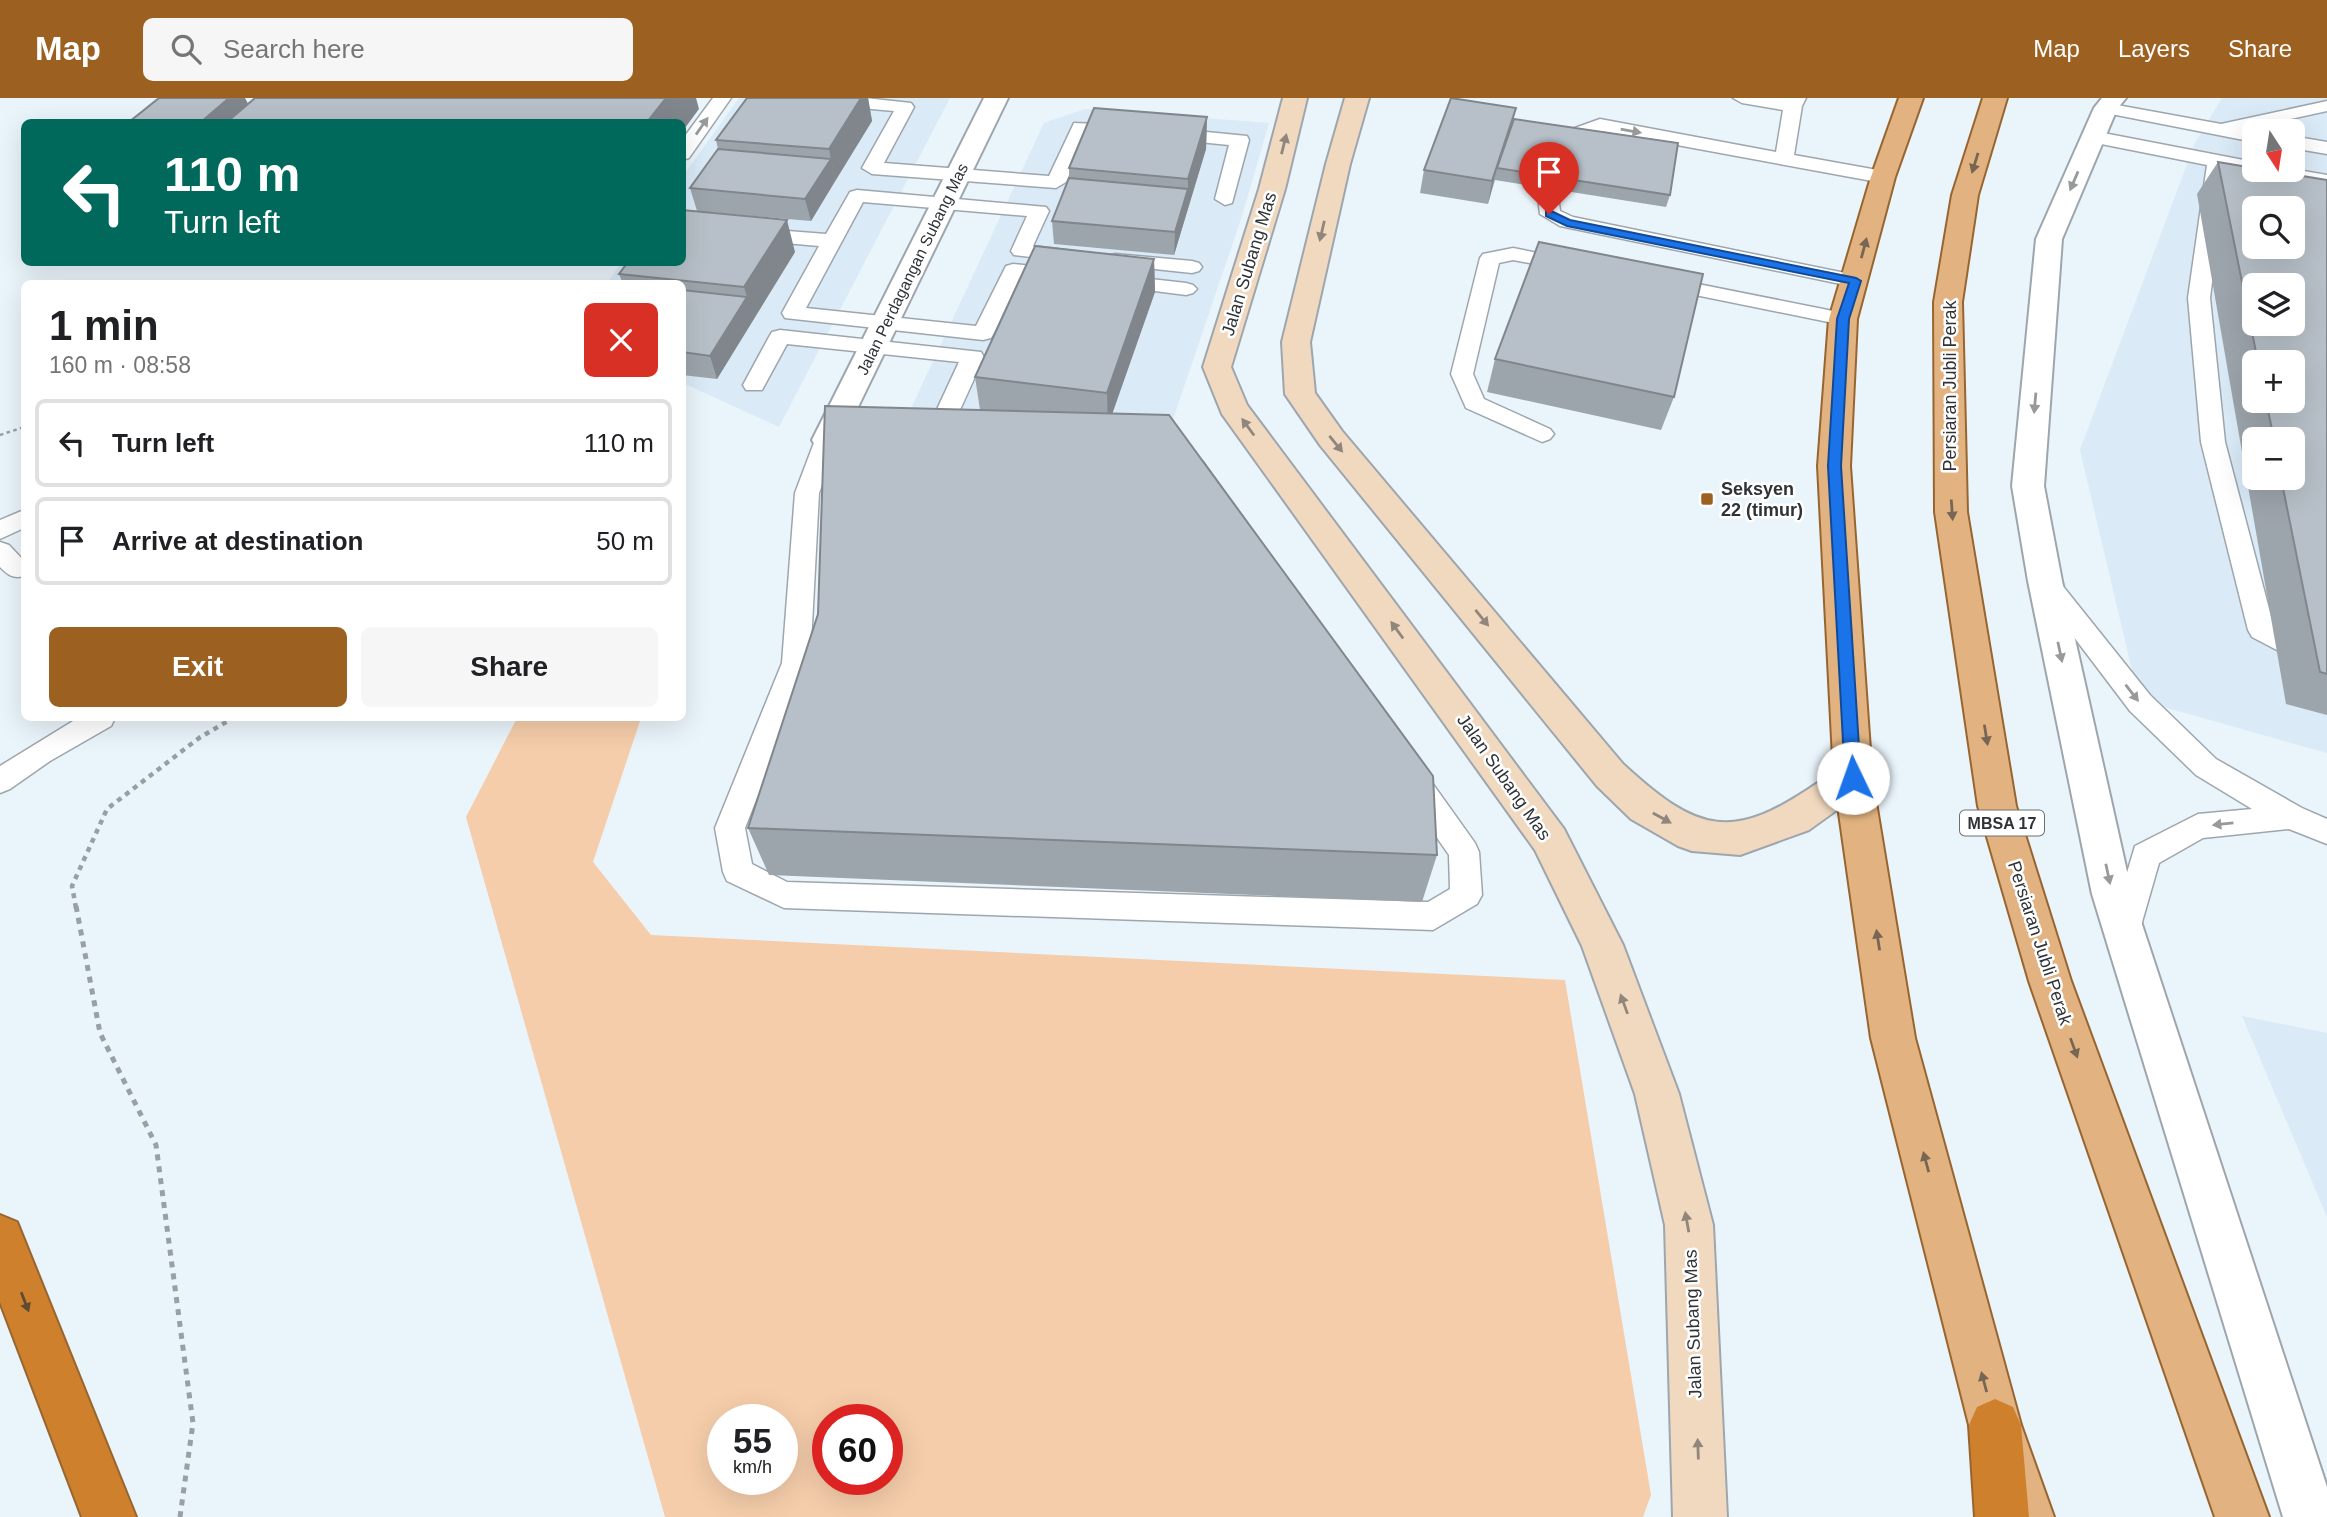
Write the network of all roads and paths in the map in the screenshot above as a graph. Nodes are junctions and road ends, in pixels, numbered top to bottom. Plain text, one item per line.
1 (722, 98) edge
2 (805, 98) edge
3 (996, 98) edge
4 (1742, 98) edge
5 (1911, 98) edge
6 (1995, 98) edge
7 (1311, 99) edge
8 (1356, 101) edge
9 (1795, 102) edge
10 (2327, 106) edge
11 (2104, 114) edge
12 (2214, 129) junction
13 (2242, 134) edge
14 (1565, 138) edge
15 (2305, 144) edge
16 (686, 148) edge
17 (2327, 148) edge
18 (1784, 158) junction
19 (2217, 161) junction
20 (2242, 165) edge
21 (958, 175) junction
22 (1883, 177) junction
23 (2305, 177) edge
24 (1304, 179) junction
25 (2327, 181) edge
26 (1547, 188) edge
27 (1225, 199) dead end
28 (944, 203) junction
29 (731, 232) edge
30 (832, 241) junction
31 (1192, 267) dead end
32 (1090, 268) junction
33 (1593, 270) edge
34 (1633, 277) edge
35 (1856, 281) junction
36 (1185, 289) dead end
37 (1843, 319) junction
38 (879, 335) junction
39 (754, 385) dead end
40 (21, 428) edge
41 (1041, 428) edge
42 (1542, 434) dead end
43 (0, 435) edge
44 (827, 440) junction
45 (21, 520) edge
46 (0, 530) edge
47 (2045, 581) junction
48 (2327, 666) edge
49 (96, 721) edge
50 (228, 721) edge
51 (1853, 778) junction
52 (0, 781) edge
53 (2291, 817) junction
54 (2327, 832) edge
55 (2125, 933) junction
56 (0, 1239) edge
57 (1995, 1425) junction
58 (109, 1517) edge
59 (180, 1517) edge
60 (1700, 1517) edge
61 (2002, 1517) edge
62 (2027, 1517) edge
63 (2242, 1517) edge
64 (2310, 1517) edge

16 -> 1 lane
2 - 21 lane
3 - 21 street, Jalan Perdagangan Subang Mas
4 - 9 lane
5 - 22 main road
6 -> 63 main road, Persiaran Jubli Perak / MBSA 17
7 - 8 street, Jalan Subang Mas
24 -> 7 street, Jalan Subang Mas
8 - 24 street, Jalan Subang Mas
9 - 18 lane
10 - 12 lane
11 - 12 lane
11 - 19 lane
11 -> 47 street
12 - 13 lane
14 -> 18 lane
15 - 17 lane
18 - 22 lane
19 - 20 lane
19 - 48 lane
21 - 27 lane
21 - 28 street, Jalan Perdagangan Subang Mas
35 -> 22 main road
23 - 25 lane
24 -> 51 street, Jalan Subang Mas
60 -> 24 street, Jalan Subang Mas
26 - 35 lane
28 - 30 lane
28 - 32 lane
28 - 38 street, Jalan Perdagangan Subang Mas
29 - 30 lane
30 - 38 lane
31 - 32 lane
32 - 36 lane
32 - 38 lane
33 - 42 lane
34 - 37 lane
35 - 37 main road
37 - 51 main road
38 - 39 lane
38 - 41 lane
38 - 44 street, Jalan Perdagangan Subang Mas
40 - 43 path
44 - 44 lane
45 - 46 lane
47 -> 53 lane
47 -> 55 street
49 - 52 lane
50 - 59 path
57 -> 51 main road
53 - 54 lane
53 -> 55 lane
55 - 64 street
56 -> 58 highway
57 - 61 highway
57 - 62 main road

